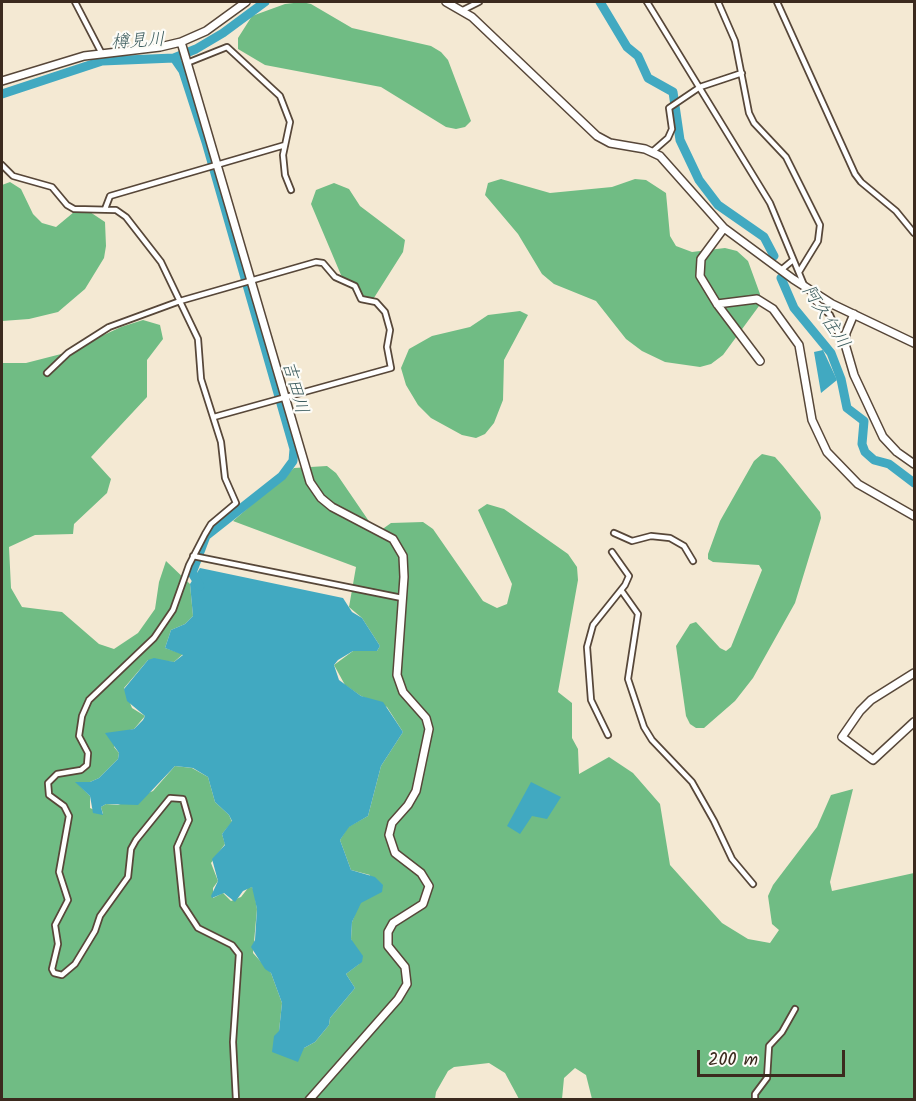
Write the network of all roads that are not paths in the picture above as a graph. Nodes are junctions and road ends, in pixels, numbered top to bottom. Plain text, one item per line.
1 (75, 2) edge
2 (246, 2) edge
3 (446, 2) edge
4 (479, 2) edge
5 (647, 2) edge
6 (718, 2) edge
7 (777, 2) edge
8 (463, 10) junction
9 (182, 44) junction
10 (101, 52) junction
11 (187, 61) junction
12 (742, 73) junction
13 (2, 81) edge
14 (700, 87) junction
15 (285, 145) junction
16 (652, 152) junction
17 (2, 165) edge
18 (217, 165) junction
19 (291, 190) dead end
20 (105, 208) junction
21 (724, 228) junction
22 (915, 233) edge
23 (793, 260) junction
24 (781, 270) junction
25 (798, 270) junction
26 (251, 281) junction
27 (805, 288) junction
28 (816, 295) junction
29 (180, 302) junction
30 (717, 304) junction
31 (854, 314) junction
32 (839, 335) dead end
33 (915, 343) edge
34 (760, 361) dead end
35 (47, 373) dead end
36 (284, 396) junction
37 (214, 417) junction
38 (915, 464) edge
39 (915, 516) edge
40 (614, 533) dead end
41 (612, 552) dead end
42 (193, 556) junction
43 (693, 561) dead end
44 (621, 590) junction
45 (402, 598) junction
46 (915, 673) edge
47 (915, 723) edge
48 (608, 735) dead end
49 (753, 884) dead end
50 (795, 1009) dead end
51 (236, 1100) edge
52 (309, 1100) edge
53 (755, 1100) edge

1 - 10 street
2 - 9 street
3 - 8 street
4 - 8 street
5 - 14 street
6 - 12 street
7 - 22 street
8 - 16 street
9 - 10 street
9 - 11 street
10 - 13 street
11 - 15 street
11 - 18 street
12 - 14 street
12 - 25 street
14 - 16 street
14 - 23 street
15 - 18 street
15 - 19 street
16 - 21 street
17 - 20 street
18 - 20 street
18 - 26 street
20 - 29 street
21 - 24 street
21 - 30 street
23 - 24 street
23 - 25 street
24 - 25 street
24 - 27 street
25 - 27 street
26 - 29 street
26 - 36 street
26 - 36 street
27 - 28 street
28 - 31 street
28 - 32 street
29 - 35 street
29 - 37 street
30 - 34 street
30 - 39 street
31 - 33 street
31 - 38 street
36 - 37 street
36 - 45 street
37 - 42 street
40 - 43 street
41 - 44 street
42 - 45 street
42 - 51 street
44 - 48 street
44 - 49 street
45 - 52 street
46 - 47 street
50 - 53 street

